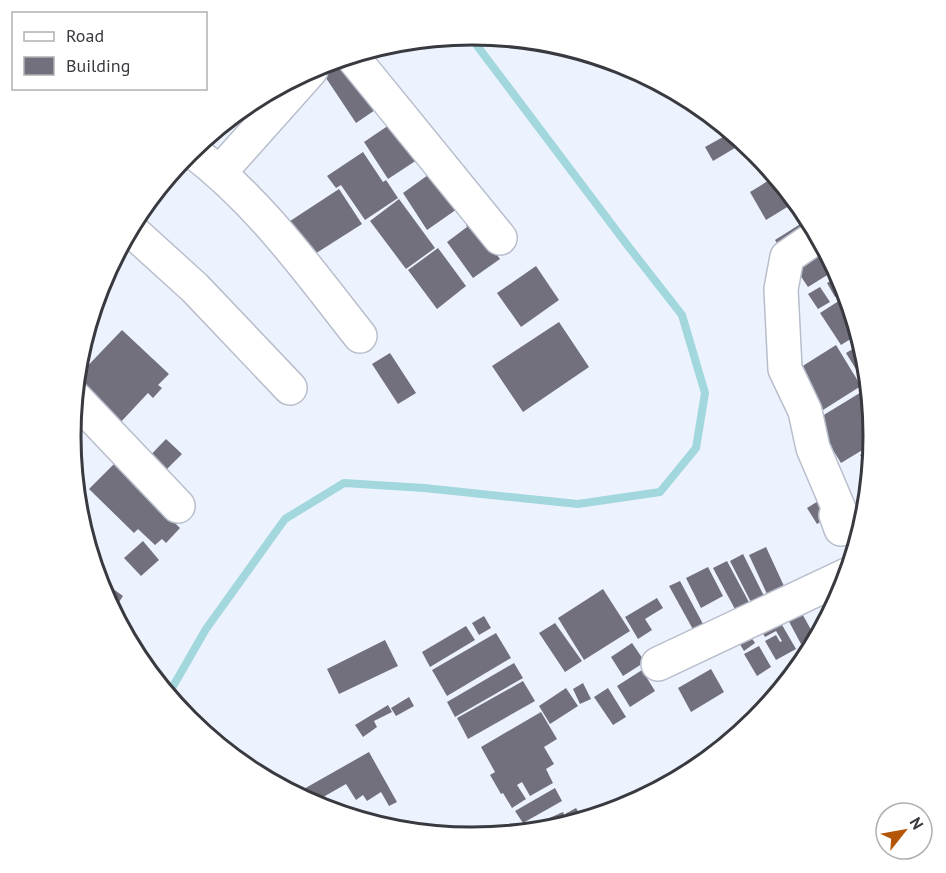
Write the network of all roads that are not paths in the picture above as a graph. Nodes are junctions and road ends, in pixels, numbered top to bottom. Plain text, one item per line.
1 (357, 63) edge
2 (296, 87) edge
3 (200, 157) edge
4 (220, 172) junction
5 (137, 236) edge
6 (500, 238) dead end
7 (812, 240) edge
8 (360, 336) dead end
9 (290, 388) dead end
10 (83, 406) edge
11 (178, 506) dead end
12 (853, 524) edge
13 (846, 554) edge
14 (837, 579) edge
15 (658, 664) dead end

1 - 6 street
2 - 4 street
3 - 4 street
4 - 8 street
5 - 9 street
7 - 12 street
10 - 11 street
12 - 13 street
14 - 15 street

